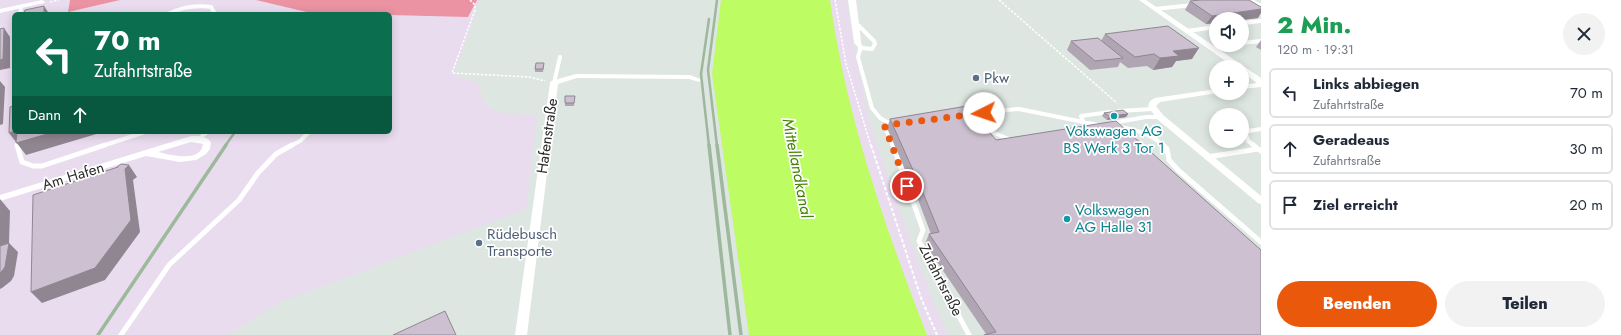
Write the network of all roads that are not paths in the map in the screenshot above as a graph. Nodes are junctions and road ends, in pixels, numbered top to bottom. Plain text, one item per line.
1 (850, 0) edge
2 (854, 0) edge
3 (1142, 0) edge
4 (1250, 0) edge
5 (42, 2) dead end
6 (1202, 4) edge
7 (1261, 6) edge
8 (1155, 9) junction
9 (21, 10) edge
10 (0, 12) edge
11 (173, 12) edge
12 (214, 12) edge
13 (1261, 21) edge
14 (1249, 22) edge
15 (857, 24) junction
16 (1209, 28) edge
17 (1187, 31) junction
18 (1261, 41) edge
19 (1249, 43) edge
20 (859, 46) junction
21 (1209, 47) edge
22 (1217, 52) edge
23 (560, 57) dead end
24 (1229, 60) edge
25 (1249, 74) edge
26 (699, 80) dead end
27 (554, 83) junction
28 (1261, 83) edge
29 (1249, 86) edge
30 (1209, 92) edge
31 (1153, 109) junction
32 (1160, 117) junction
33 (971, 118) edge
34 (900, 123) edge
35 (892, 124) junction
36 (1083, 125) junction
37 (979, 126) edge
38 (1087, 129) edge
39 (1261, 129) edge
40 (18, 134) edge
41 (139, 134) edge
42 (205, 134) edge
43 (307, 134) edge
44 (199, 139) junction
45 (1019, 141) edge
46 (1260, 150) edge
47 (147, 153) junction
48 (1207, 157) junction
49 (0, 198) edge
50 (1261, 202) edge
51 (1261, 242) edge
52 (120, 335) edge
53 (521, 335) edge
54 (969, 335) edge

1 - 20 lane
2 - 15 lane
3 - 8 street
4 - 7 lane
5 - 9 street
6 - 8 lane
8 - 17 street
9 - 10 street
11 - 12 lane
13 - 14 lane
15 - 20 lane
15 - 20 lane
16 - 17 lane
17 - 21 street
18 - 19 lane
20 - 35 lane
22 - 24 street
23 - 27 lane
25 - 28 street
26 - 27 street, Hafenstraße
27 - 53 street, Hafenstraße
28 - 29 street
30 - 31 street
31 - 32 street
31 - 36 lane
32 - 48 street
32 - 51 lane
33 - 36 lane
34 - 35 lane
35 - 54 lane, Zufahrtsraße
36 - 38 lane
37 - 45 lane
39 - 46 lane
40 - 41 lane
42 - 44 lane
43 - 52 lane
44 - 47 street, Am Hafen
44 - 47 street, Am Hafen
46 - 48 lane
47 - 49 street, Am Hafen
48 - 50 street

